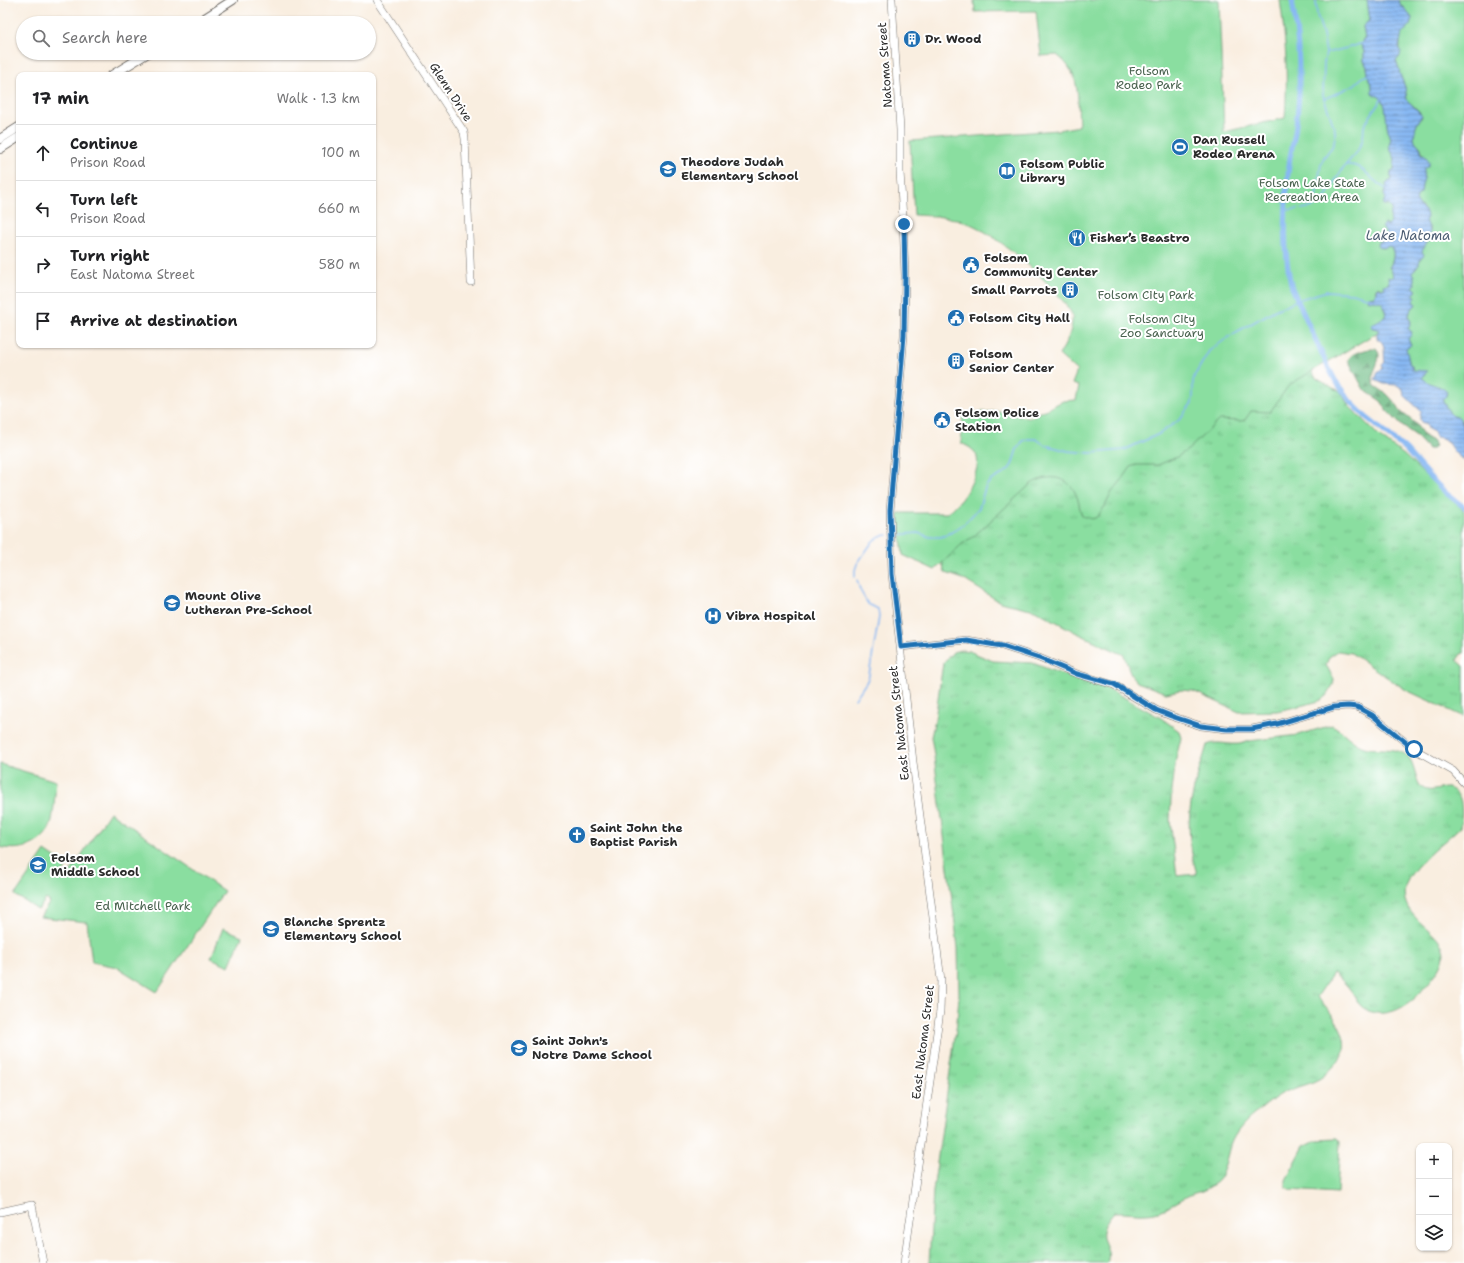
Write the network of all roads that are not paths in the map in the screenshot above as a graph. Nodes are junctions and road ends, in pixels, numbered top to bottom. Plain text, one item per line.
1 (233, 0) edge
2 (377, 0) edge
3 (892, 0) edge
4 (207, 16) edge
5 (137, 60) edge
6 (117, 72) edge
7 (900, 130) joint
8 (16, 133) edge
9 (16, 134) edge
10 (16, 134) edge
11 (0, 139) edge
12 (0, 144) edge
13 (0, 149) edge
14 (472, 282) dead end
15 (901, 647) junction
16 (1464, 782) edge
17 (0, 1212) edge
18 (43, 1263) edge
19 (904, 1263) edge

1 - 4 main road
2 - 14 main road, Glenn Drive
3 - 7 main road, Natoma Street
5 - 6 main road
7 - 15 main road, East Natoma Street
8 - 11 main road
9 - 12 main road
10 - 13 main road
15 - 16 main road
15 - 19 main road, East Natoma Street
17 - 18 main road

